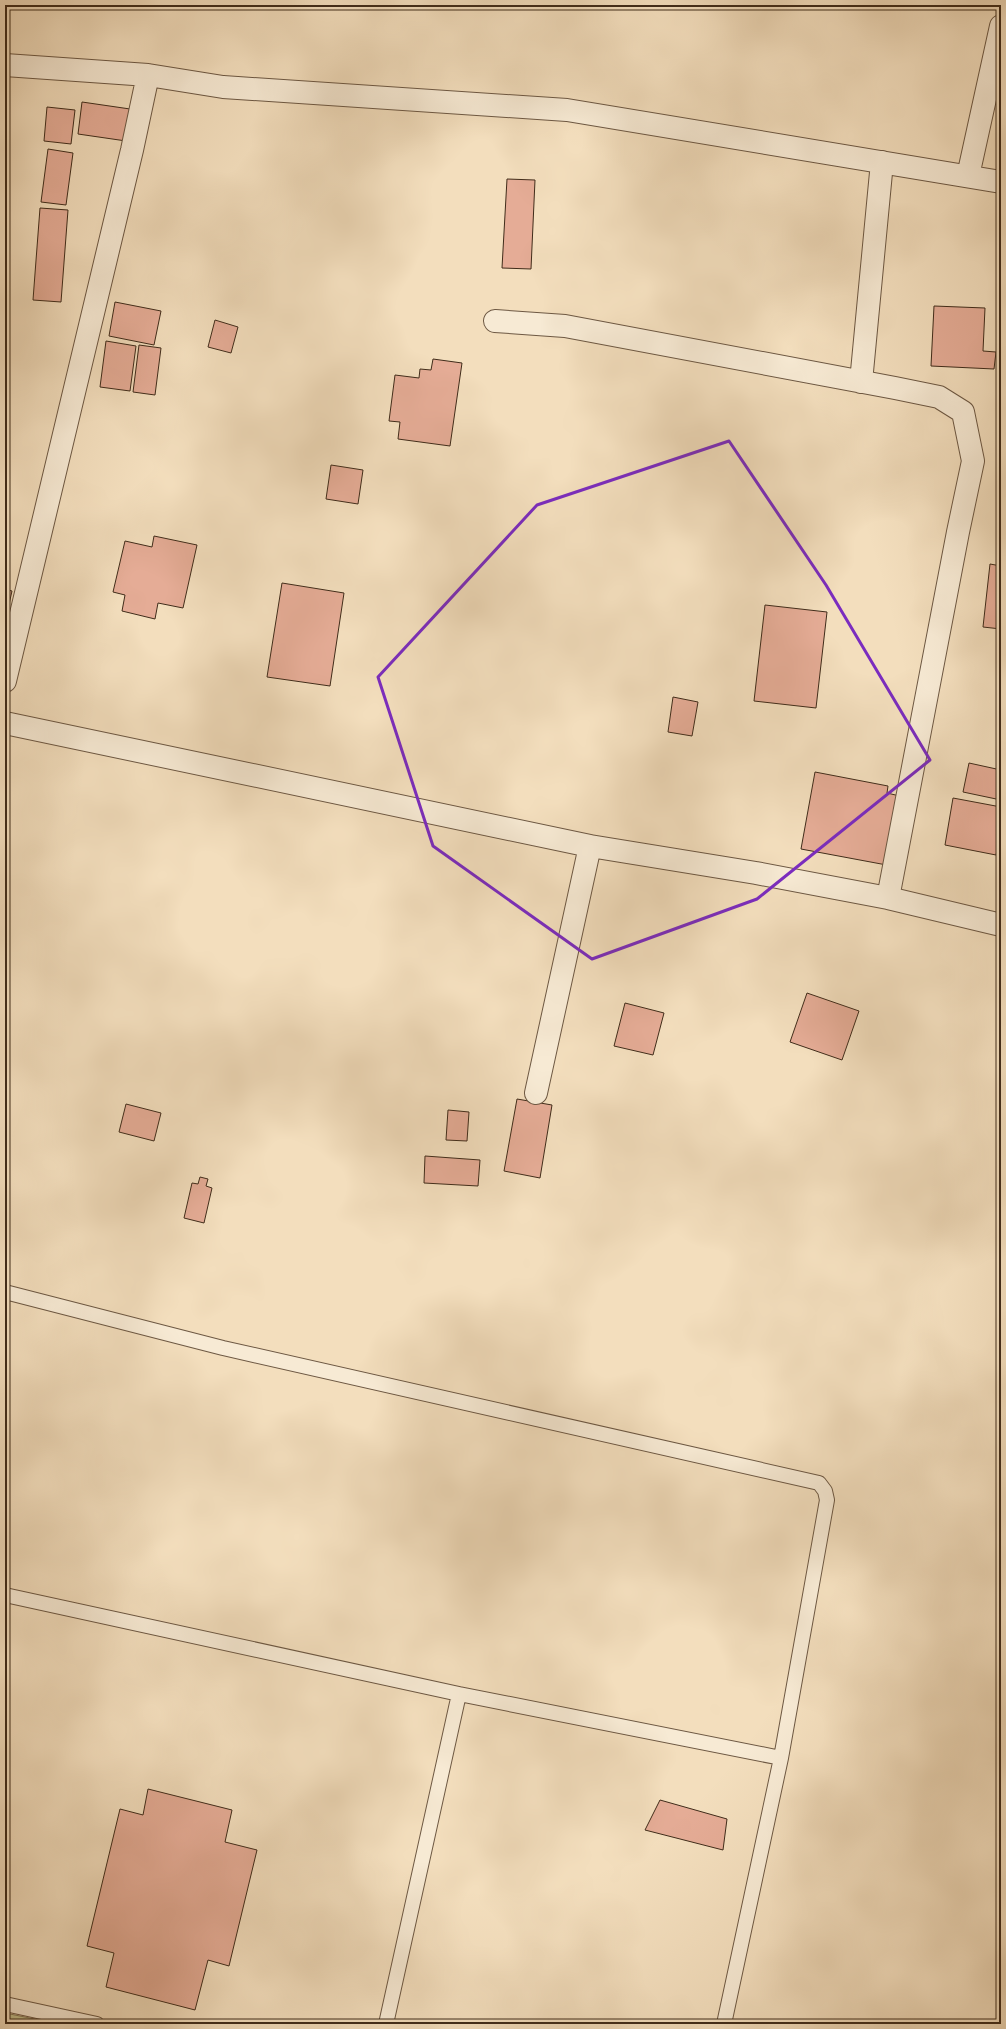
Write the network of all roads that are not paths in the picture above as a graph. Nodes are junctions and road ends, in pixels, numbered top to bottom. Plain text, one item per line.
1 (1001, 26) edge
2 (5, 65) edge
3 (148, 75) junction
4 (882, 162) junction
5 (968, 176) junction
6 (1001, 182) edge
7 (495, 321) dead end
8 (861, 382) junction
9 (5, 682) edge
10 (5, 723) edge
11 (590, 846) junction
12 (888, 898) junction
13 (1001, 925) edge
14 (536, 1093) dead end
15 (5, 1292) edge
16 (5, 1595) edge
17 (459, 1694) junction
18 (780, 1758) junction
19 (5, 2004) edge
20 (97, 2024) edge
21 (386, 2024) edge
22 (724, 2024) edge

1 - 5 street
2 - 3 street
3 - 4 street
3 - 9 street
4 - 5 street
4 - 8 street
5 - 6 street
7 - 8 street
8 - 12 street
10 - 11 street
11 - 12 street
11 - 14 street
12 - 13 street
15 - 18 lane
16 - 17 lane
17 - 18 lane
17 - 21 lane
18 - 22 lane
19 - 20 lane

